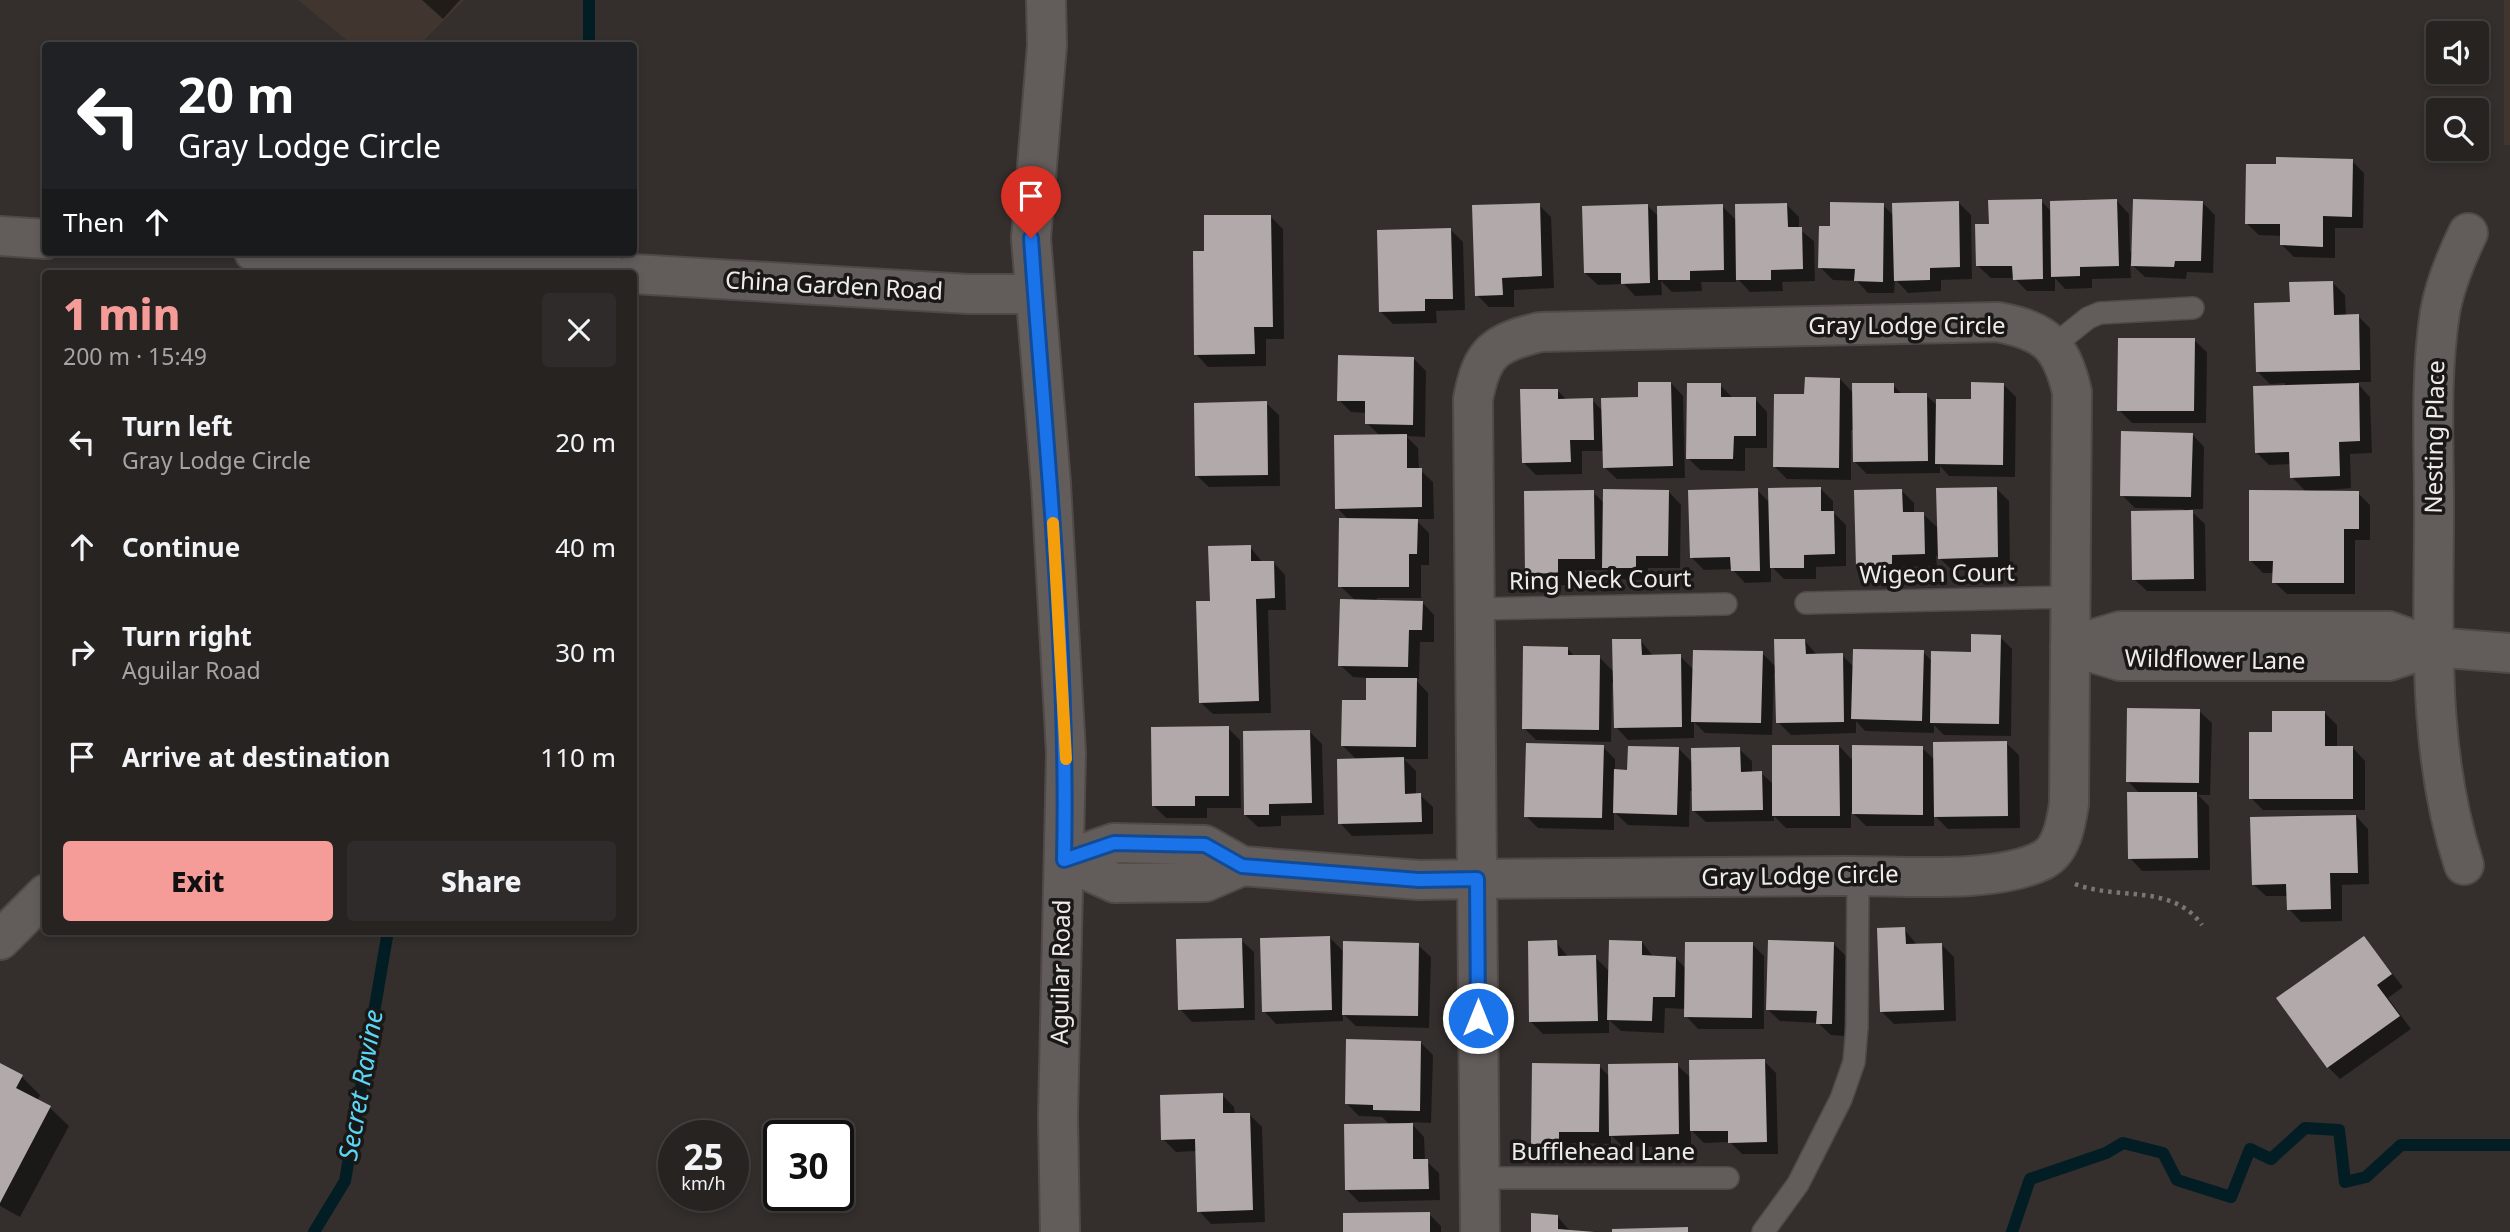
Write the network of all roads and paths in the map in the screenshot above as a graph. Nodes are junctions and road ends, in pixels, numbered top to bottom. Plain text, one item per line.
1 (1046, 0) edge
2 (2468, 233) dead end
3 (0, 236) edge
4 (42, 239) edge
5 (289, 259) edge
6 (540, 270) edge
7 (646, 275) edge
8 (1035, 294) junction
9 (2193, 308) dead end
10 (2053, 346) junction
11 (2070, 597) junction
12 (1806, 603) dead end
13 (1726, 604) dead end
14 (1474, 609) junction
15 (2070, 646) junction
16 (2434, 646) junction
17 (2510, 653) edge
18 (2046, 859) junction
19 (1064, 860) junction
20 (2464, 865) dead end
21 (1858, 876) junction
22 (1477, 879) junction
23 (42, 898) edge
24 (2202, 925) dead end
25 (0, 940) edge
26 (1479, 1178) junction
27 (1728, 1178) dead end
28 (1060, 1232) edge
29 (1480, 1232) edge
30 (1763, 1232) edge

1 - 8 street, Aguilar Road
2 - 16 street, Nesting Place
3 - 4 street
5 - 6 street
7 - 8 street, China Garden Road
8 - 19 street, Aguilar Road
9 - 10 lane
10 - 11 street
10 - 14 street, Gray Lodge Circle
11 - 12 lane, Wigeon Court
11 - 15 street
13 - 14 lane, Ring Neck Court
14 - 22 street, Gray Lodge Circle
15 - 16 street, Wildflower Lane
15 - 18 street
16 - 17 street, Wildflower Lane
16 - 20 street, Nesting Place
18 - 21 street, Gray Lodge Circle
18 - 24 path
19 - 22 street, Gray Lodge Circle
19 - 28 street, Aguilar Road
21 - 22 street, Gray Lodge Circle
21 - 30 lane
22 - 26 street
23 - 25 street
26 - 27 lane, Bufflehead Lane
26 - 29 street

